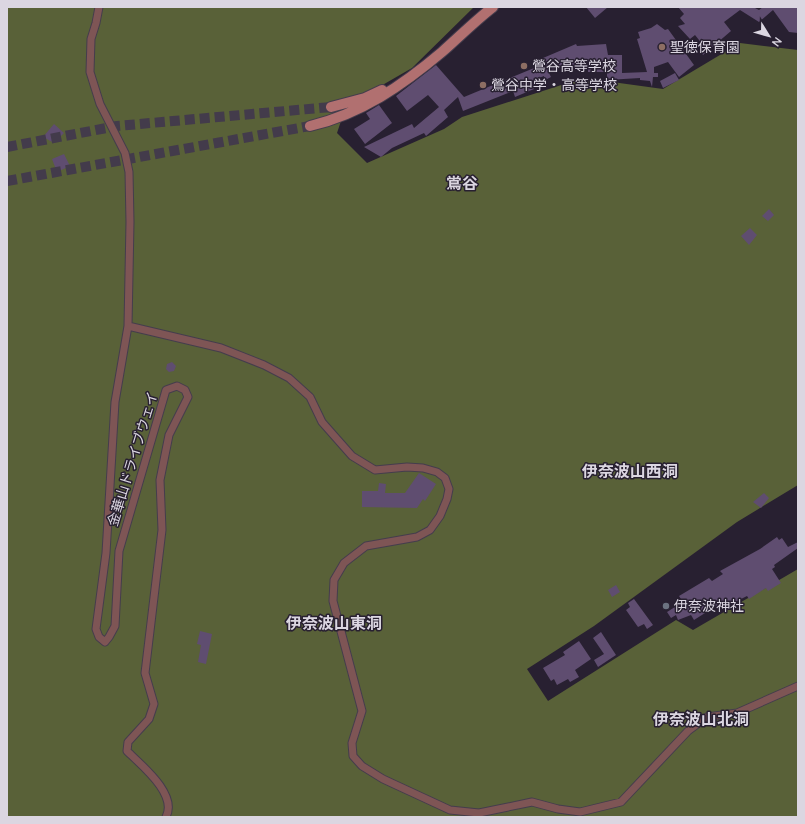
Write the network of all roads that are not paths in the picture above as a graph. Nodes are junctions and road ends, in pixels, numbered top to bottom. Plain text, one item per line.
1 (99, 7) edge
2 (493, 7) edge
3 (414, 74) junction
4 (331, 107) tunnel mouth
5 (310, 126) tunnel mouth
6 (128, 326) junction
7 (798, 686) edge
8 (166, 817) edge

1 - 6 street, 金華山ドライブウェイ
2 - 3 main road
3 - 4 main road
3 - 5 main road
6 - 7 street
6 - 8 street, 金華山ドライブウェイ

